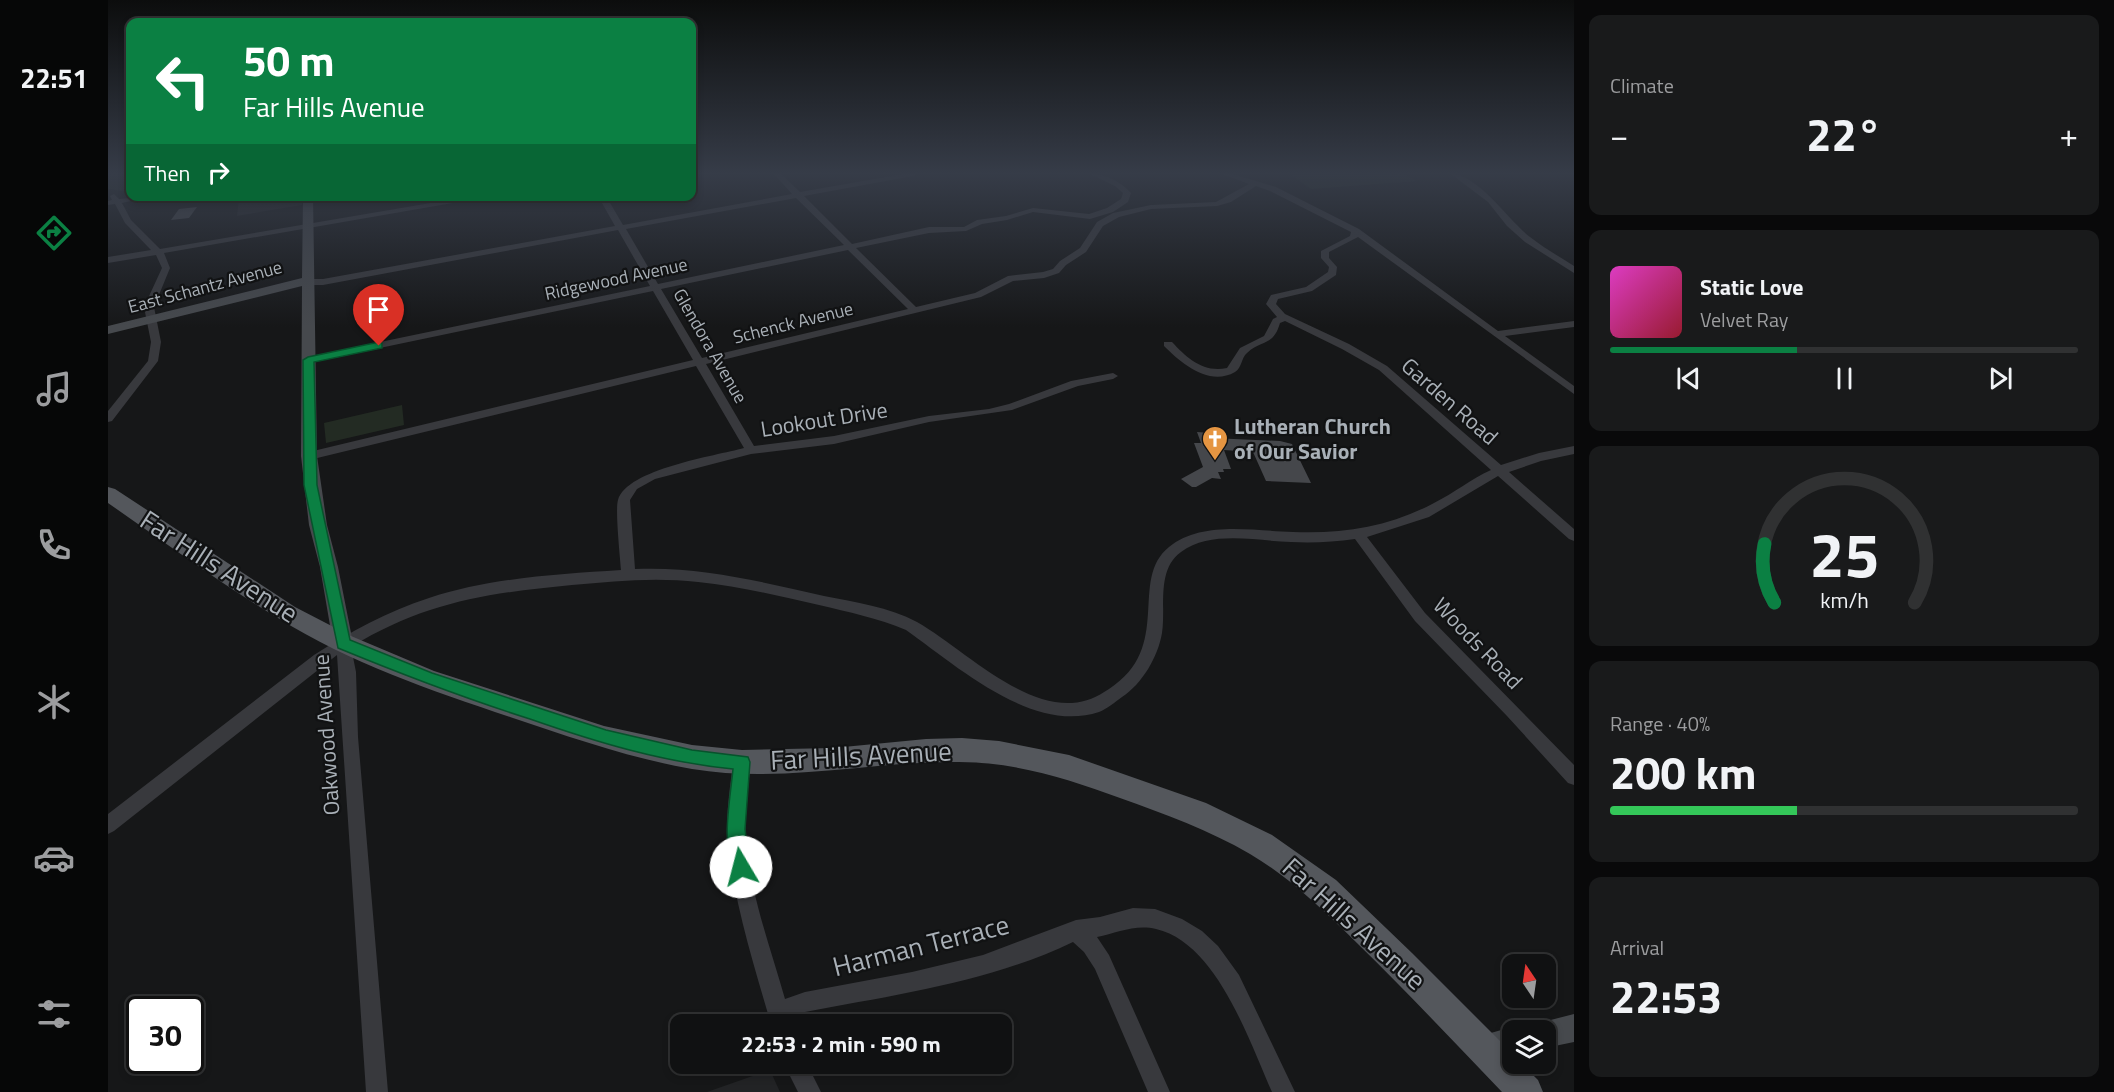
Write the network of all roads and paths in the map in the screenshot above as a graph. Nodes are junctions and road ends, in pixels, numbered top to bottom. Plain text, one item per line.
1 (132, 225) edge
2 (314, 225) edge
3 (619, 225) edge
4 (637, 225) edge
5 (828, 225) edge
6 (974, 225) edge
7 (1100, 225) edge
8 (1344, 225) edge
9 (1511, 225) edge
10 (308, 226) junction
11 (621, 228) junction
12 (1356, 231) junction
13 (850, 247) junction
14 (159, 251) junction
15 (108, 260) edge
16 (1574, 270) edge
17 (309, 282) junction
18 (656, 288) junction
19 (915, 310) junction
20 (1286, 318) junction
21 (151, 319) junction
22 (1574, 324) edge
23 (108, 330) edge
24 (1496, 334) junction
25 (1168, 344) dead end
26 (308, 360) junction
27 (700, 363) junction
28 (1113, 376) dead end
29 (1574, 391) edge
30 (108, 419) edge
31 (751, 450) junction
32 (1574, 450) edge
33 (309, 456) junction
34 (1501, 470) junction
35 (108, 494) edge
36 (1358, 534) junction
37 (1574, 536) edge
38 (628, 575) junction
39 (343, 644) junction
40 (742, 762) junction
41 (1574, 777) edge
42 (108, 825) edge
43 (1076, 930) junction
44 (778, 1014) edge
45 (786, 1014) edge
46 (1574, 1028) edge
47 (1556, 1032) edge
48 (1502, 1043) edge
49 (1483, 1048) junction
50 (800, 1074) edge
51 (377, 1092) edge
52 (810, 1092) edge
53 (1159, 1092) edge
54 (1284, 1092) edge
55 (1526, 1092) edge

1 - 14 street
2 - 10 street
3 - 11 street, Glendora Avenue
4 - 11 street, East Schantz Avenue
5 - 13 street
6 - 13 street, Ridgewood Avenue
7 - 19 street, Schenck Avenue
8 - 12 street
9 - 16 street
10 - 14 street
10 - 17 street, Oakwood Avenue
11 - 17 street, East Schantz Avenue
11 - 18 street, Glendora Avenue
12 - 20 street
12 - 24 street
13 - 18 street, Ridgewood Avenue
13 - 19 street
14 - 15 street
14 - 21 street
17 - 21 street, East Schantz Avenue
17 - 26 street, Oakwood Avenue
18 - 26 street, Ridgewood Avenue
18 - 27 street, Glendora Avenue
19 - 27 street, Schenck Avenue
20 - 25 street
20 - 34 street, Garden Road
21 - 23 street, East Schantz Avenue
21 - 30 street
22 - 24 street
24 - 29 street
26 - 33 street, Oakwood Avenue
27 - 31 street, Glendora Avenue
27 - 33 street, Schenck Avenue
28 - 31 street, Lookout Drive
31 - 38 street, Lookout Drive
32 - 34 street
33 - 39 street, Oakwood Avenue
34 - 36 street
34 - 37 street, Garden Road
35 - 39 main road, Far Hills Avenue
36 - 38 street
36 - 41 street, Woods Road
38 - 39 street
39 - 40 main road, Far Hills Avenue
39 - 42 street
39 - 51 street, Oakwood Avenue
40 - 44 street
40 - 49 main road, Far Hills Avenue
43 - 45 street, Harman Terrace
43 - 53 street
43 - 54 street, Harman Terrace
46 - 47 street
48 - 49 street
49 - 55 main road, Far Hills Avenue
50 - 52 street

